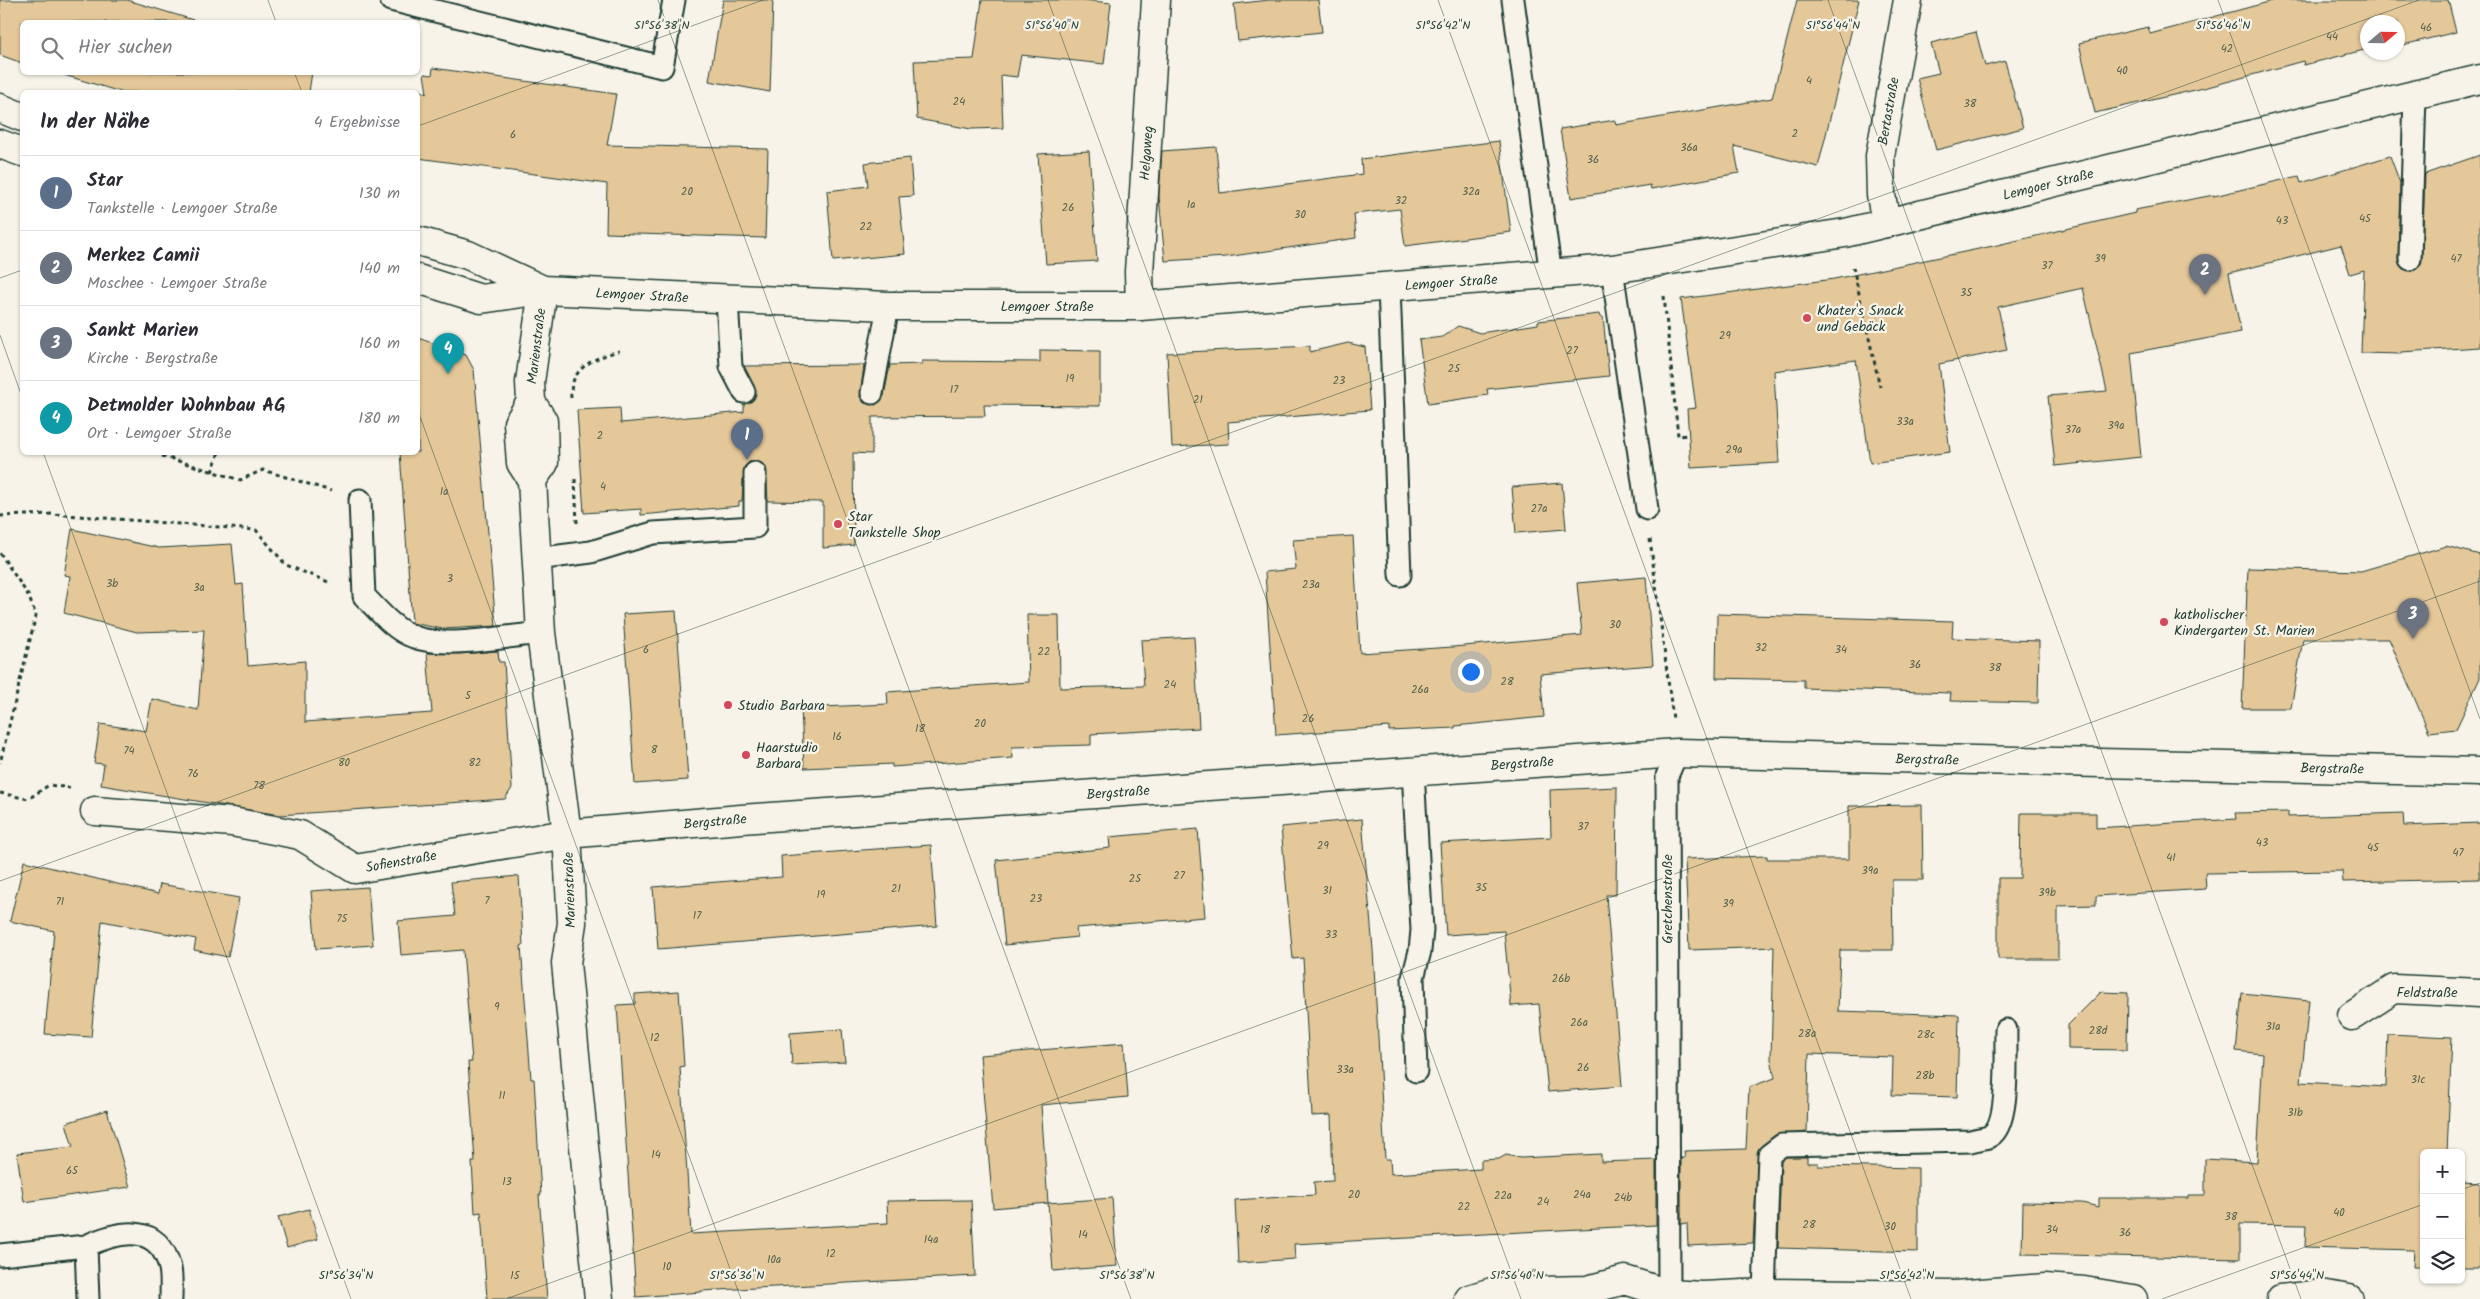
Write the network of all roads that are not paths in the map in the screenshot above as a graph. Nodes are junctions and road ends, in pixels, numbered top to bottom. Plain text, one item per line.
1 (391, 0) edge
2 (674, 0) edge
3 (1156, 0) edge
4 (1512, 0) edge
5 (1908, 0) edge
6 (2480, 80) edge
7 (2415, 95) junction
8 (0, 108) edge
9 (20, 116) edge
10 (0, 144) edge
11 (20, 151) edge
12 (1886, 223) junction
13 (420, 243) edge
14 (2410, 259) dead end
15 (1612, 269) junction
16 (1551, 275) junction
17 (420, 281) edge
18 (1389, 287) junction
19 (543, 290) junction
20 (727, 299) junction
21 (888, 306) junction
22 (1140, 306) junction
23 (744, 392) dead end
24 (872, 393) dead end
25 (755, 473) dead end
26 (360, 500) road end
27 (1647, 509) road end
28 (536, 559) junction
29 (1400, 575) dead end
30 (541, 633) junction
31 (1677, 753) junction
32 (1414, 771) junction
33 (2480, 772) edge
34 (96, 811) road end
35 (567, 834) junction
36 (2480, 992) edge
37 (2352, 1016) dead end
38 (2006, 1030) dead end
39 (1416, 1071) dead end
40 (86, 1246) junction
41 (0, 1255) edge
42 (1764, 1293) junction
43 (1669, 1294) junction
44 (2045, 1294) edge
45 (88, 1299) edge
46 (171, 1299) edge
47 (600, 1299) edge
48 (1469, 1299) edge
49 (2133, 1299) edge
50 (2281, 1299) edge
51 (2349, 1299) edge

1 - 2 lane
3 - 22 street, Helgaweg
4 - 16 lane
5 - 12 street, Bertastraße
6 - 7 street, Lemgoer Straße
7 - 12 street, Lemgoer Straße
7 - 14 lane
8 - 9 street
10 - 11 street
12 - 15 street, Lemgoer Straße
13 - 19 street, Lemgoer Straße
15 - 16 street, Lemgoer Straße
15 - 27 lane
16 - 18 street, Lemgoer Straße
17 - 19 street, Lemgoer Straße
18 - 22 street, Lemgoer Straße
18 - 29 lane
19 - 20 street, Lemgoer Straße
19 - 28 street, Marienstraße
20 - 21 street, Lemgoer Straße
20 - 23 lane
21 - 22 street, Lemgoer Straße
21 - 24 lane
25 - 28 lane
26 - 30 lane
28 - 30 street, Marienstraße
30 - 35 street, Marienstraße
31 - 32 street, Bergstraße
31 - 33 street, Bergstraße
31 - 43 lane, Gretchenstraße
32 - 35 street, Bergstraße
32 - 39 lane
34 - 35 street, Sofienstraße
35 - 47 street, Marienstraße
36 - 37 street, Feldstraße
38 - 42 lane
40 - 41 lane
40 - 45 lane
40 - 46 lane
42 - 43 street
42 - 44 street
43 - 48 street
44 - 49 street
50 - 51 street

